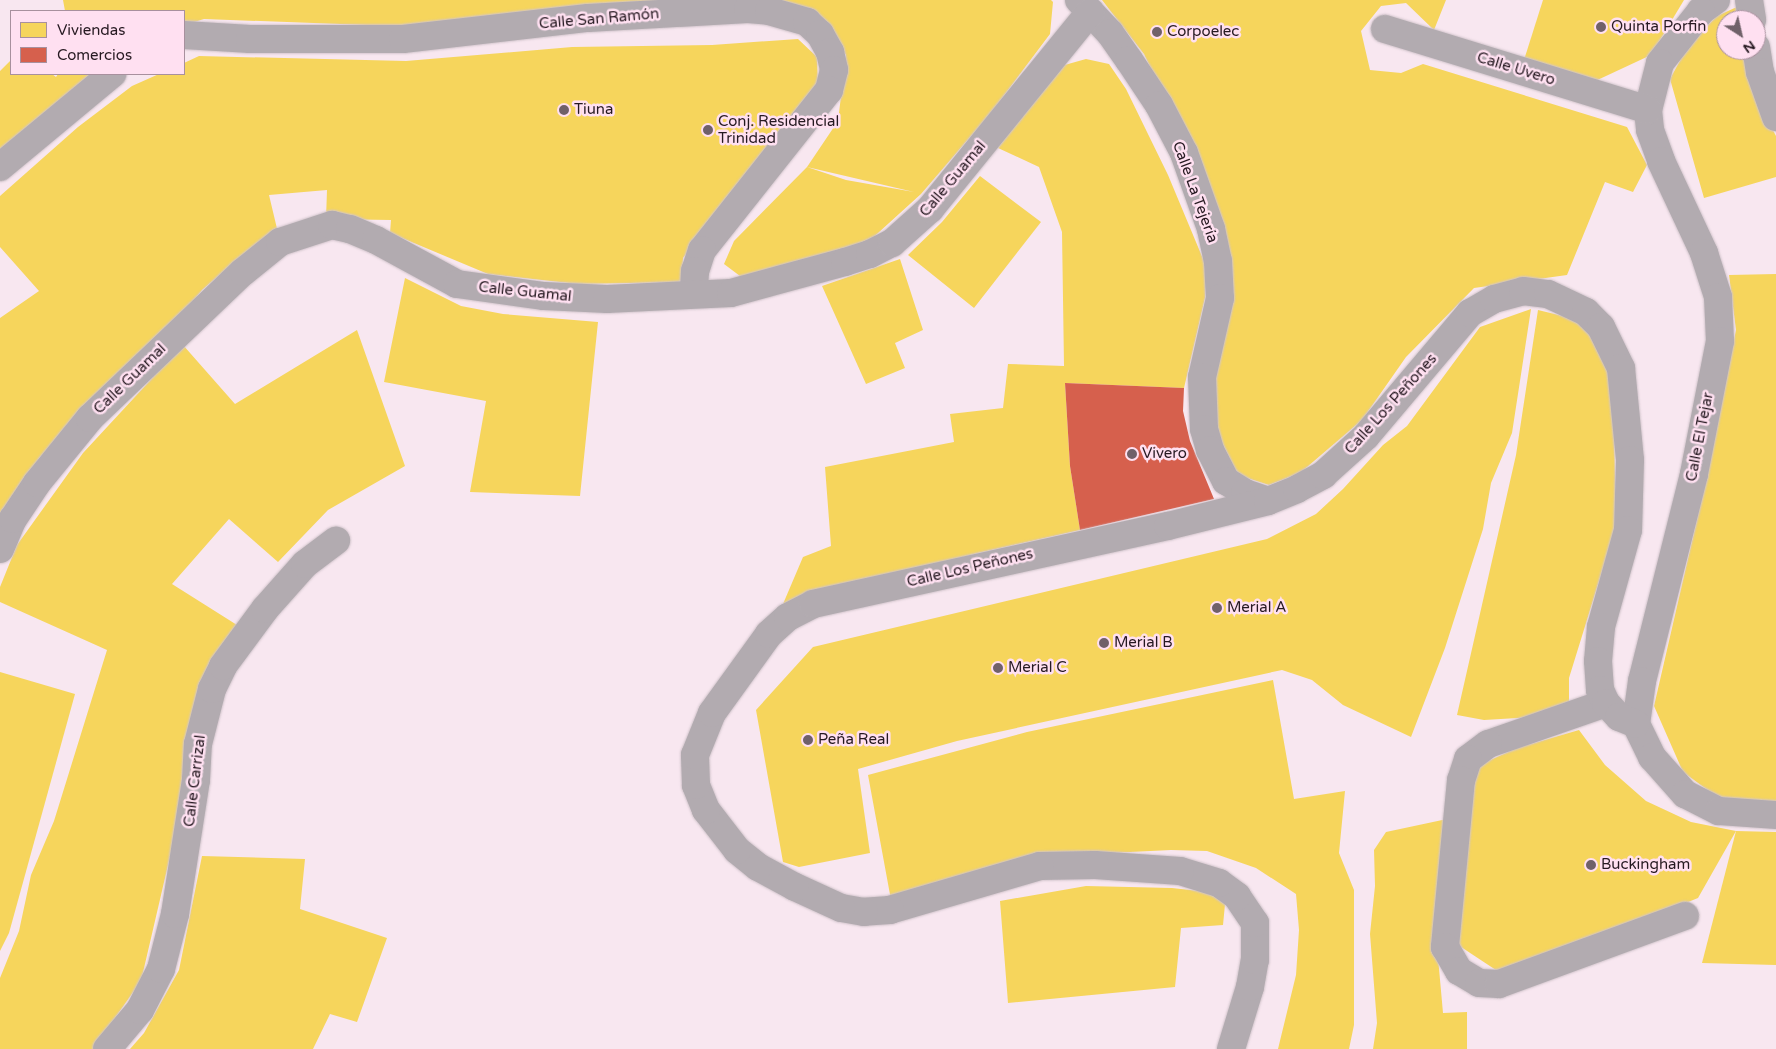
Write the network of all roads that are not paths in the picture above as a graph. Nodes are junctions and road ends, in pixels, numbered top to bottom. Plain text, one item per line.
1 (1716, 0) edge
2 (1084, 6) edge
3 (1385, 29) dead end
4 (185, 35) edge
5 (1758, 60) edge
6 (111, 75) edge
7 (1648, 110) junction
8 (1776, 117) edge
9 (0, 167) edge
10 (694, 294) junction
11 (1268, 501) junction
12 (336, 541) dead end
13 (0, 548) edge
14 (1606, 703) junction
15 (1636, 724) junction
16 (1776, 815) edge
17 (1685, 916) dead end
18 (107, 1049) edge
19 (1231, 1049) edge

1 - 7 street, Calle El Tejar
2 - 10 street, Calle Guamal
2 - 11 street, Calle La Tejería
3 - 7 street, Calle Uvero
4 - 10 street, Calle San Ramón
5 - 8 street
6 - 9 street
7 - 15 street, Calle El Tejar
10 - 13 street, Calle Guamal
11 - 14 street, Calle Los Peñones
11 - 19 street, Calle Los Peñones
12 - 18 street, Calle Carrizal
14 - 15 street
14 - 17 street
15 - 16 street

